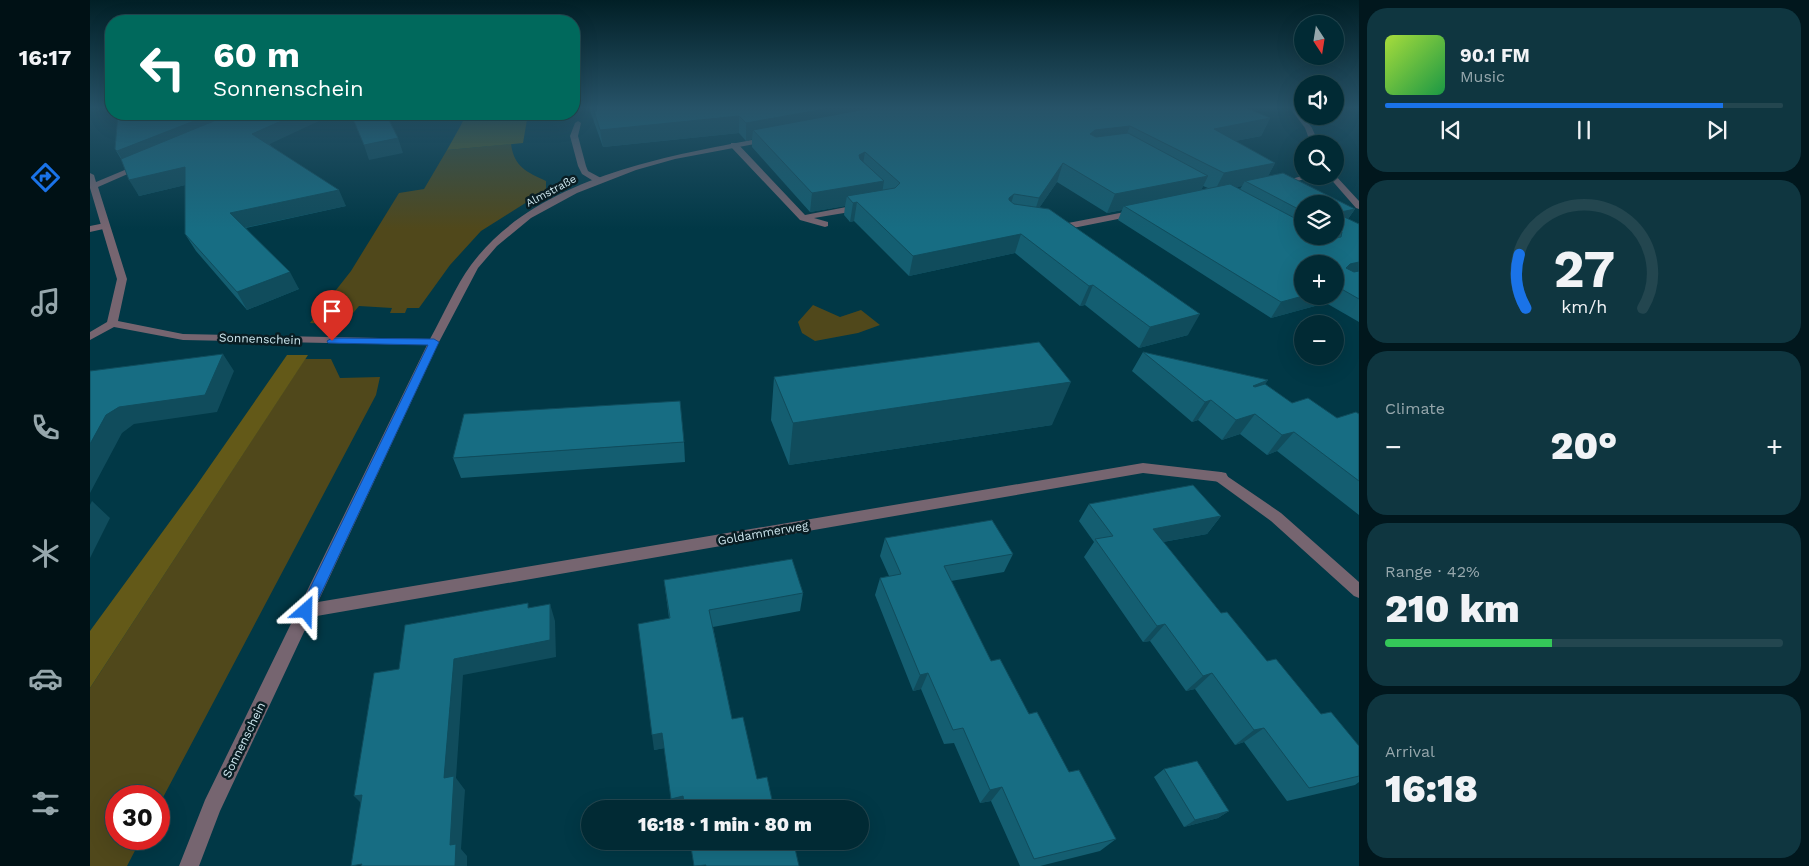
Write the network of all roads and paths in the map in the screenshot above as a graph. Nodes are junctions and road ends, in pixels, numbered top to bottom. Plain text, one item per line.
1 (577, 148) edge
2 (718, 148) edge
3 (737, 148) edge
4 (154, 162) edge
5 (90, 175) edge
6 (598, 180) junction
7 (1294, 180) edge
8 (1269, 185) edge
9 (1340, 185) edge
10 (93, 186) junction
11 (871, 206) edge
12 (1359, 206) edge
13 (1148, 210) edge
14 (803, 218) junction
15 (825, 224) dead end
16 (1045, 224) edge
17 (105, 226) junction
18 (90, 229) edge
19 (112, 323) junction
20 (90, 337) edge
21 (434, 342) junction
22 (1359, 591) edge
23 (306, 611) junction
24 (188, 866) edge

1 - 6 street
2 - 6 street, Almstraße
3 - 14 street
4 - 10 street
5 - 10 street
6 - 21 street, Almstraße
7 - 8 street
9 - 12 street
10 - 17 street
11 - 14 street
13 - 16 street
14 - 15 street
17 - 18 street
17 - 19 street
19 - 20 street
19 - 21 street, Sonnenschein
21 - 23 street, Sonnenschein
22 - 23 street, Goldammerweg
23 - 24 street, Sonnenschein

